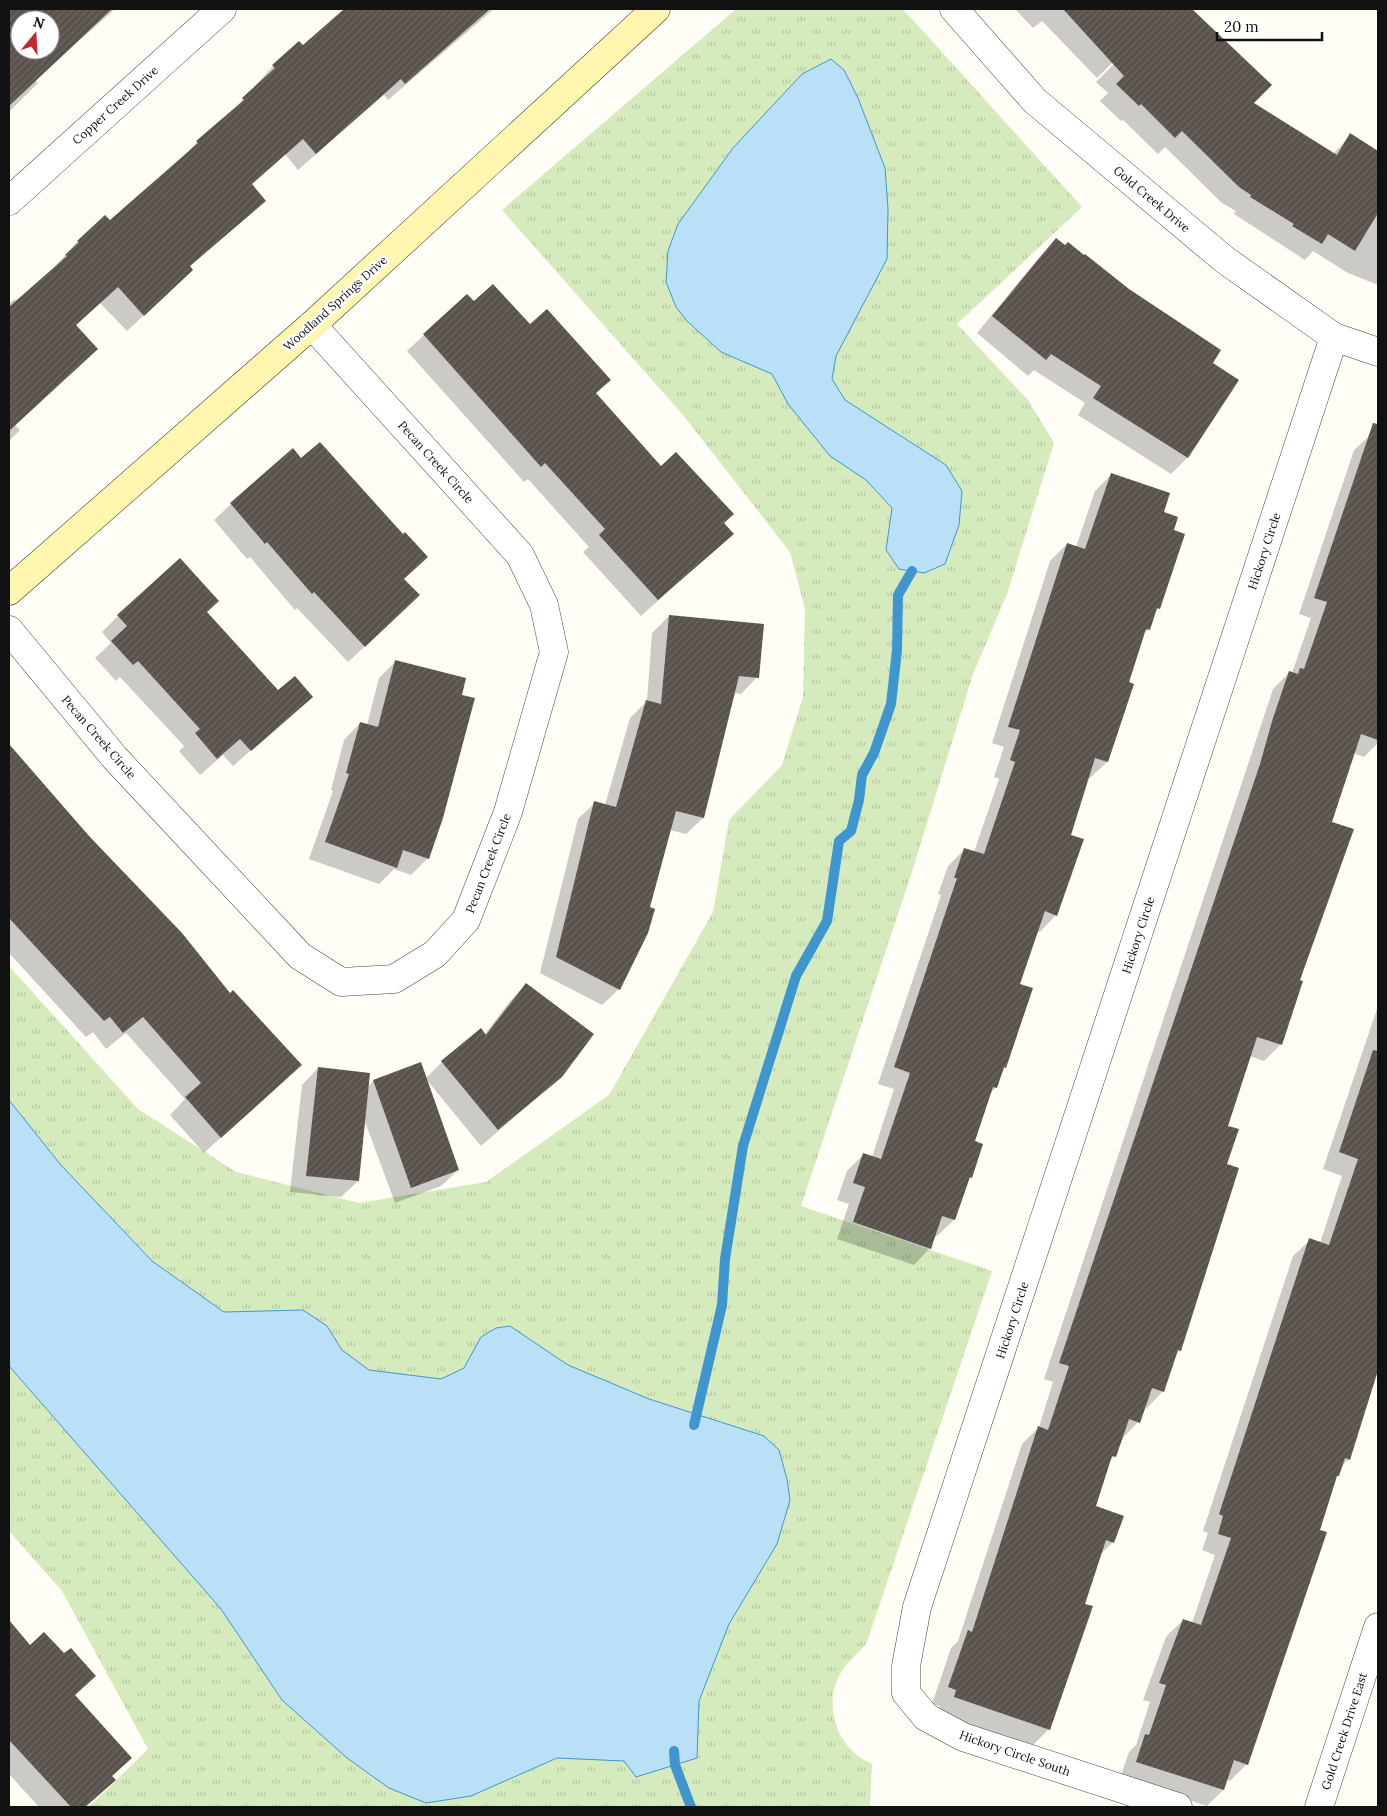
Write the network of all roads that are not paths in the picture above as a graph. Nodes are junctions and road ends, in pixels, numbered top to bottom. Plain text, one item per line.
1 (222, 9) edge
2 (656, 9) edge
3 (954, 9) edge
4 (9, 201) edge
5 (312, 325) junction
6 (1334, 337) junction
7 (1378, 352) edge
8 (9, 591) edge
9 (9, 630) edge
10 (942, 1534) joint
11 (1378, 1627) edge
12 (1178, 1807) edge
13 (1318, 1807) edge

1 - 4 street, Copper Creek Drive
2 - 5 street, Woodland Springs Drive
3 - 6 street, Gold Creek Drive
5 - 8 street, Woodland Springs Drive
5 - 9 street, Pecan Creek Circle
6 - 7 street, Gold Creek Drive
6 - 10 street, Hickory Circle
10 - 12 street, Hickory Circle South
11 - 13 street, Gold Creek Drive East

